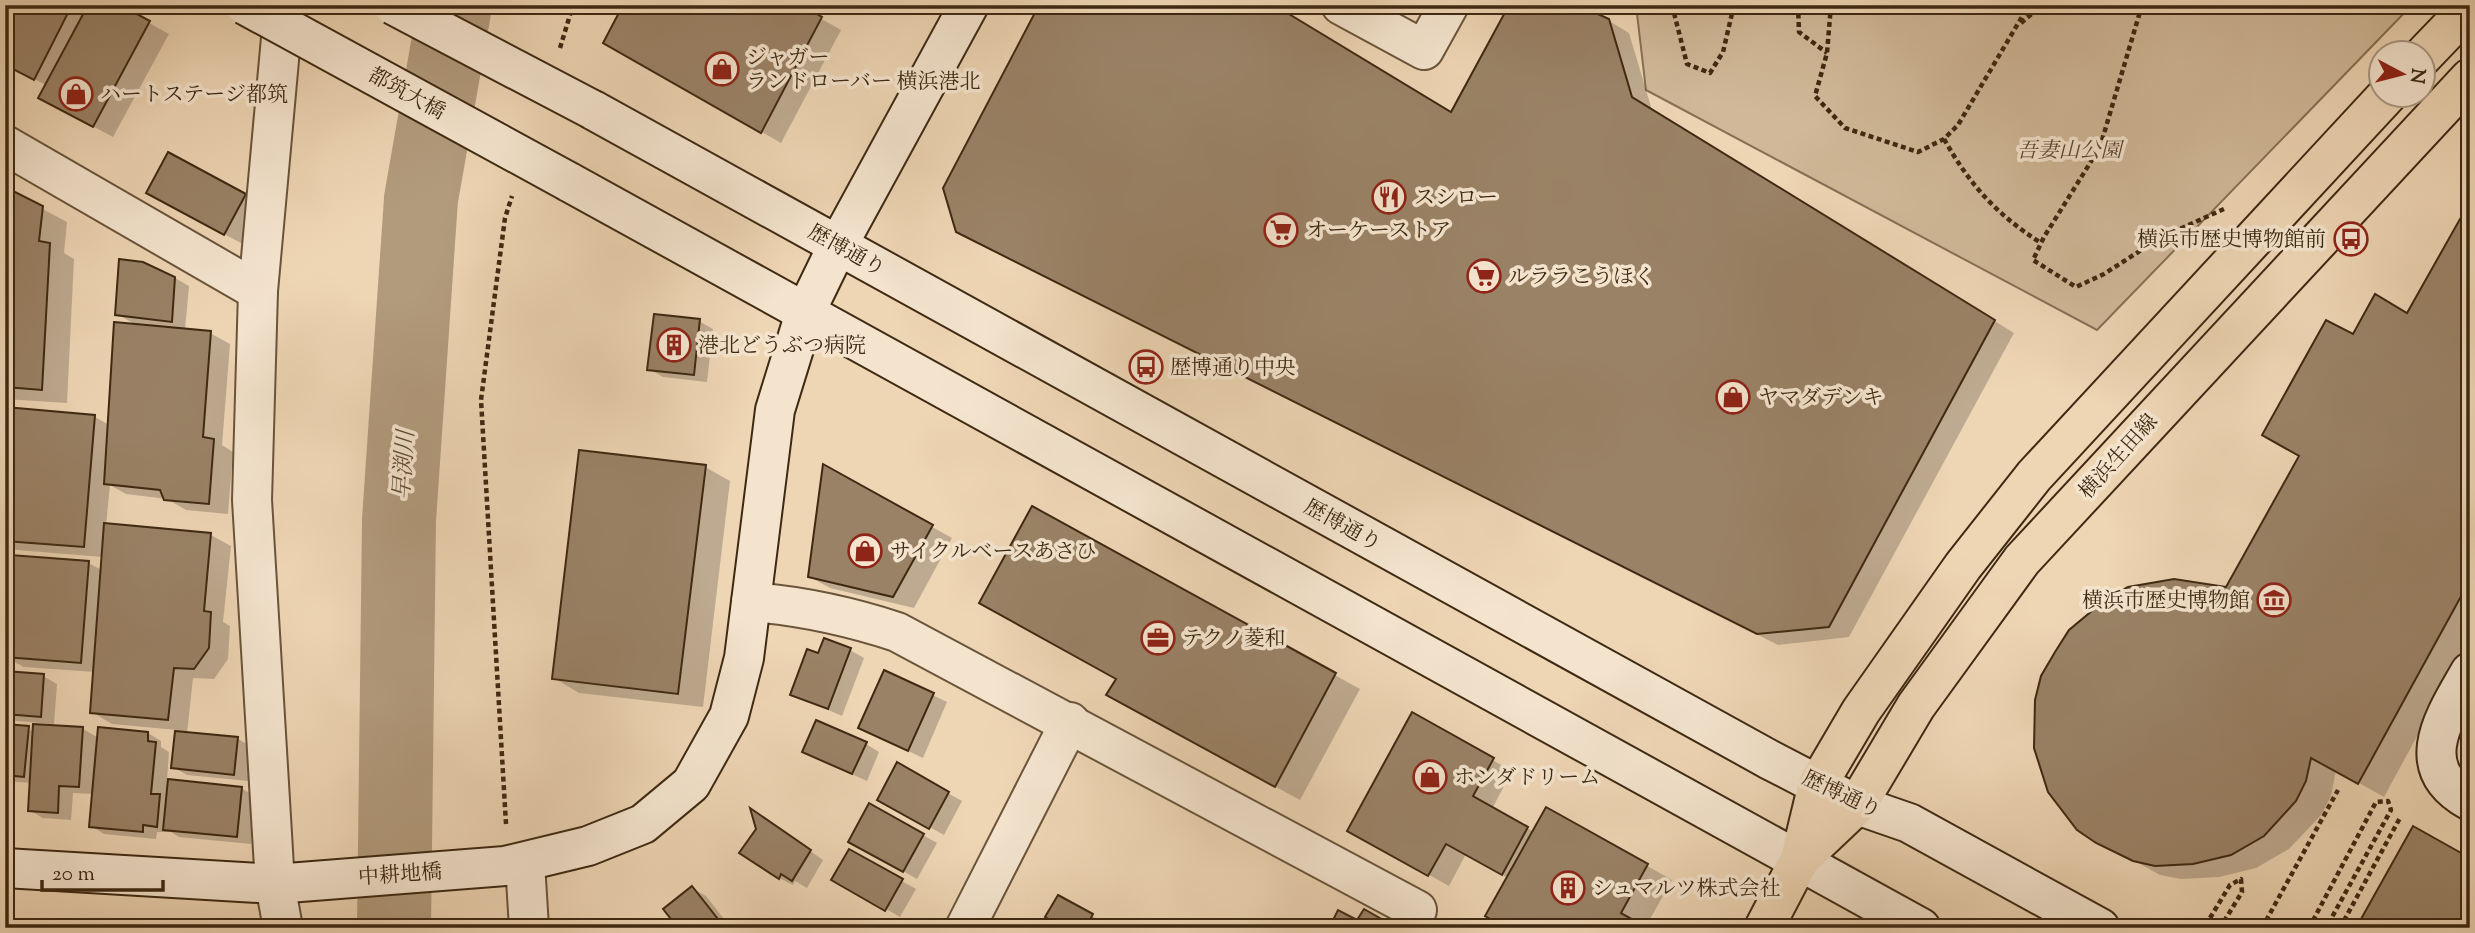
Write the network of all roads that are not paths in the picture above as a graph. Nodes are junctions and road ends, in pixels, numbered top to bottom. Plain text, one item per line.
1 (245, 5) edge
2 (284, 5) edge
3 (393, 5) edge
4 (969, 5) edge
5 (1340, 5) edge
6 (1449, 5) edge
7 (2470, 8) edge
8 (2436, 43) edge
9 (2470, 78) edge
10 (2375, 108) edge
11 (5, 145) edge
12 (838, 245) junction
13 (258, 291) junction
14 (805, 313) junction
15 (751, 602) junction
16 (2470, 672) edge
17 (1070, 722) junction
18 (1818, 784) junction
19 (2470, 801) edge
20 (1857, 804) junction
21 (516, 848) junction
22 (1800, 859) junction
23 (5, 867) edge
24 (275, 884) junction
25 (283, 928) edge
26 (529, 928) edge
27 (965, 928) edge
28 (1408, 928) edge
29 (1764, 928) edge
30 (1921, 928) edge
31 (2100, 928) edge

1 - 14 street, 都筑大橋, bridge
2 - 13 street
3 - 12 street, 歴博通り, bridge
4 - 12 street, 中耕地橋
5 - 6 street
7 - 8 main road
9 - 20 main road, 横浜生田線
10 - 18 main road, 横浜生田線
11 - 13 street
12 - 14 street, 中耕地橋
12 - 18 street, 歴博通り
13 - 24 street
14 - 15 street, 中耕地橋
14 - 22 street
15 - 17 street
15 - 21 street, 中耕地橋
16 - 19 street
17 - 27 street
17 - 28 street
18 - 20 street, 歴博通り
18 - 22 main road, 横浜生田線
20 - 22 main road, 横浜生田線
20 - 31 street, 歴博通り
21 - 24 street, 中耕地橋
21 - 26 street
22 - 29 main road, 横浜生田線
22 - 30 street
23 - 24 street, 中耕地橋
24 - 25 street

